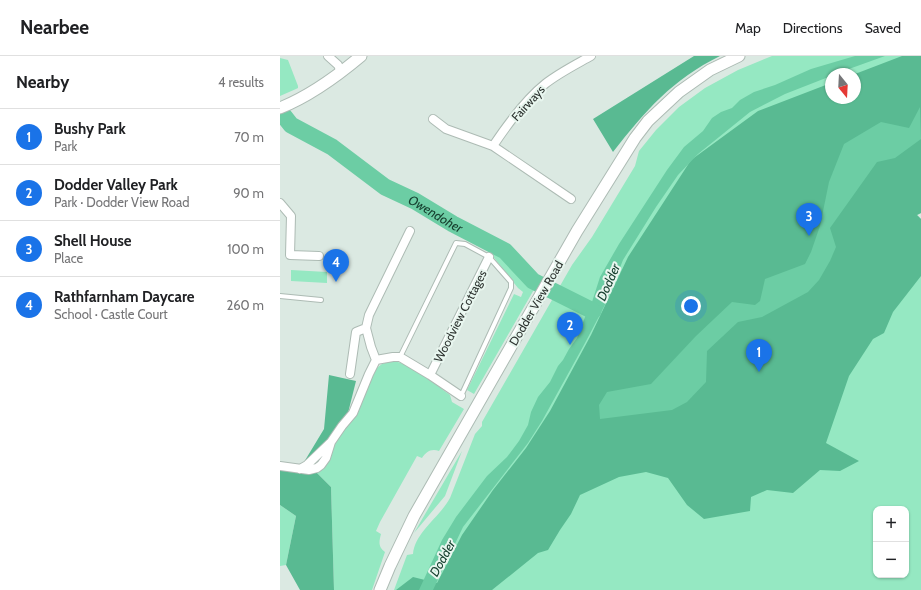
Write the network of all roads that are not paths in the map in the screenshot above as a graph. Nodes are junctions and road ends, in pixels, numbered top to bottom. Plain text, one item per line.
1 (328, 56) edge
2 (360, 56) edge
3 (590, 56) edge
4 (739, 56) edge
5 (341, 72) junction
6 (282, 107) edge
7 (433, 119) dead end
8 (493, 146) junction
9 (572, 199) dead end
10 (280, 202) edge
11 (410, 231) dead end
12 (319, 256) dead end
13 (490, 257) junction
14 (280, 296) edge
15 (321, 300) dead end
16 (366, 328) junction
17 (400, 357) junction
18 (376, 360) junction
19 (350, 374) dead end
20 (430, 375) junction
21 (461, 396) joint
22 (280, 466) edge
23 (380, 590) edge

1 - 5 street
2 - 5 main road
3 - 8 street, Fairways
4 - 23 main road, Dodder View Road
5 - 6 main road
7 - 8 street
8 - 9 street
10 - 12 street
11 - 16 street
13 - 17 lane
13 - 20 street, Woodview Cottages
13 - 21 lane
14 - 15 lane
16 - 18 street
16 - 19 street
17 - 18 street
17 - 20 street
18 - 22 street
20 - 21 street

